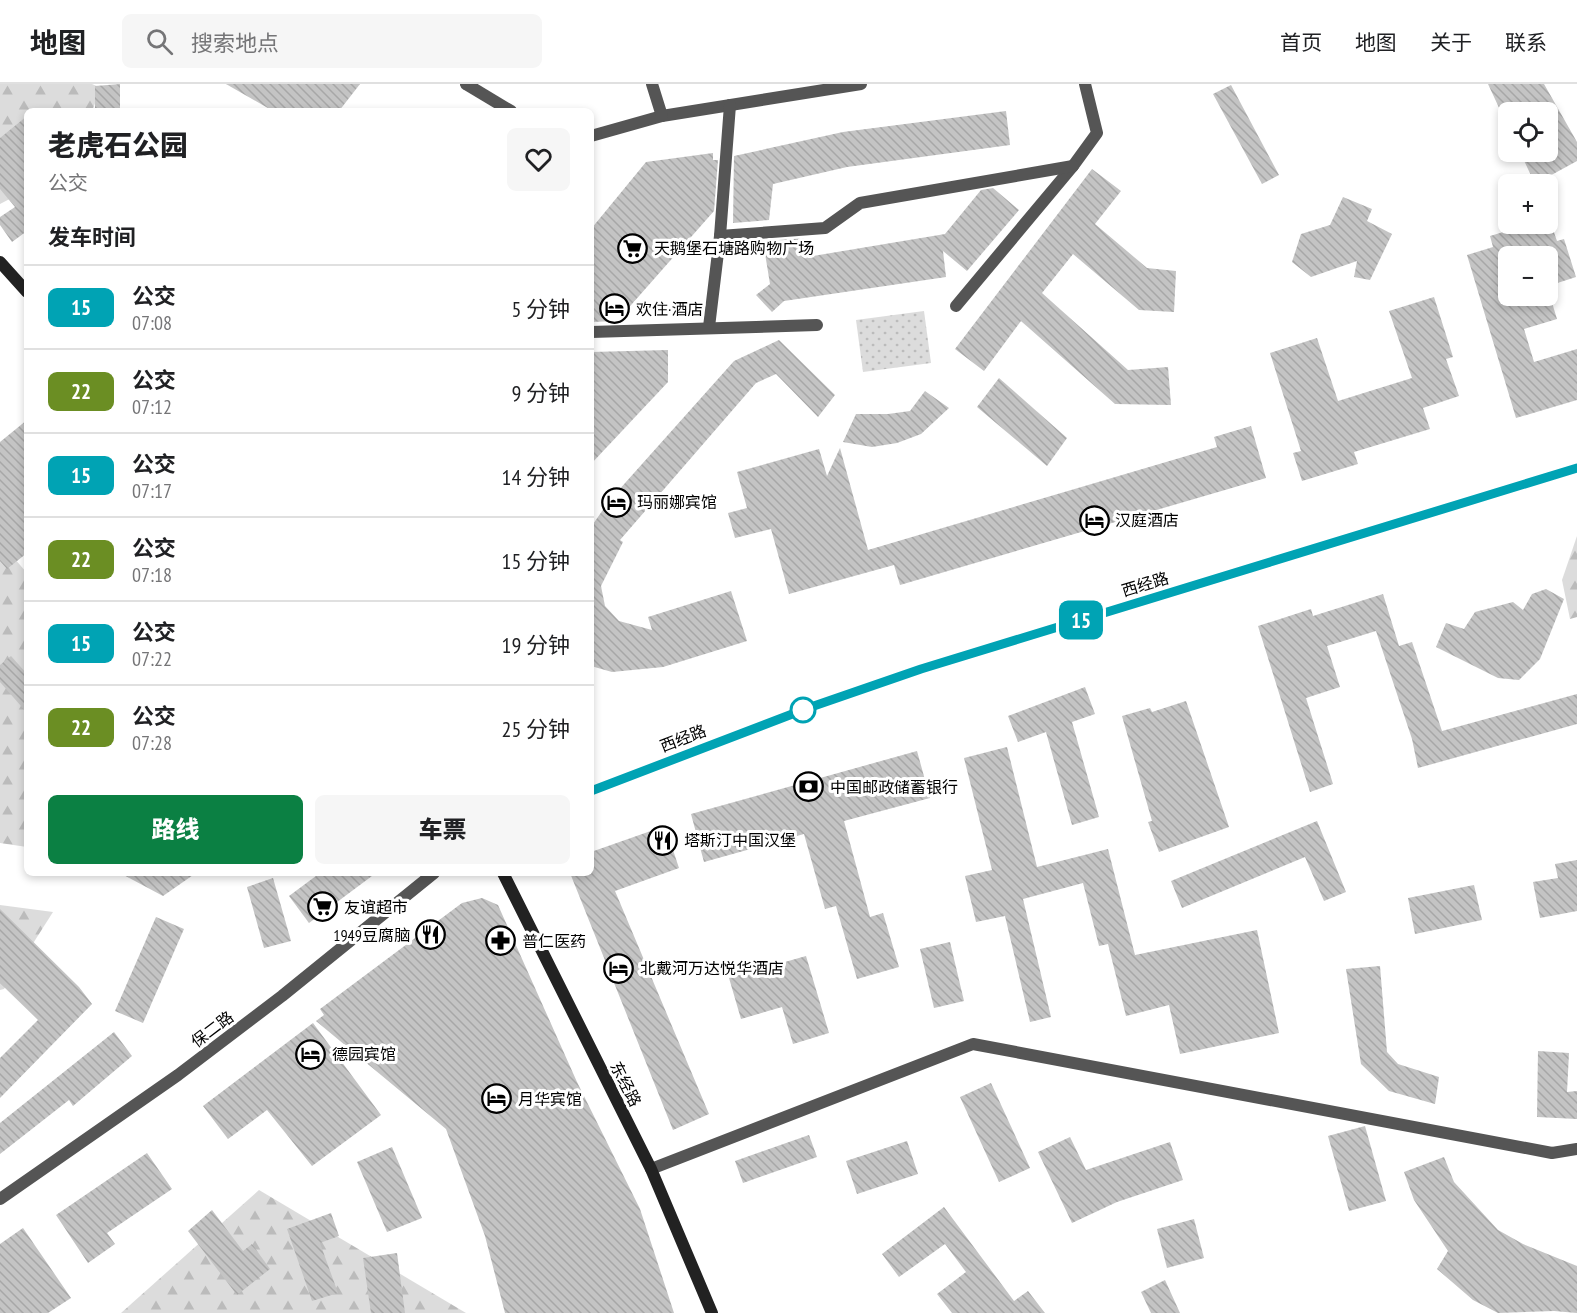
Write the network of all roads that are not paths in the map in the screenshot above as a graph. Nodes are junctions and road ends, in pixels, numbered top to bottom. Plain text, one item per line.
1 (466, 84) edge
2 (652, 84) edge
3 (861, 84) edge
4 (1084, 84) edge
5 (730, 105) junction
6 (506, 108) edge
7 (662, 116) junction
8 (594, 135) edge
9 (1073, 166) junction
10 (720, 236) junction
11 (0, 262) edge
12 (24, 289) edge
13 (956, 306) dead end
14 (817, 325) dead end
15 (709, 327) junction
16 (594, 332) edge
17 (1577, 468) edge
18 (594, 790) edge
19 (430, 876) edge
20 (504, 876) edge
21 (1577, 1149) edge
22 (651, 1169) junction
23 (0, 1199) edge
24 (712, 1313) edge

1 - 6 street
2 - 7 street
3 - 5 street
4 - 9 street
5 - 7 street
5 - 10 street
7 - 8 street
9 - 10 street
9 - 13 street
10 - 15 street
11 - 12 main road
14 - 15 street
15 - 16 street
17 - 18 main road, 西经路
19 - 23 street, 保二路
20 - 22 main road, 东经路
21 - 22 street
22 - 24 main road, 东经路

